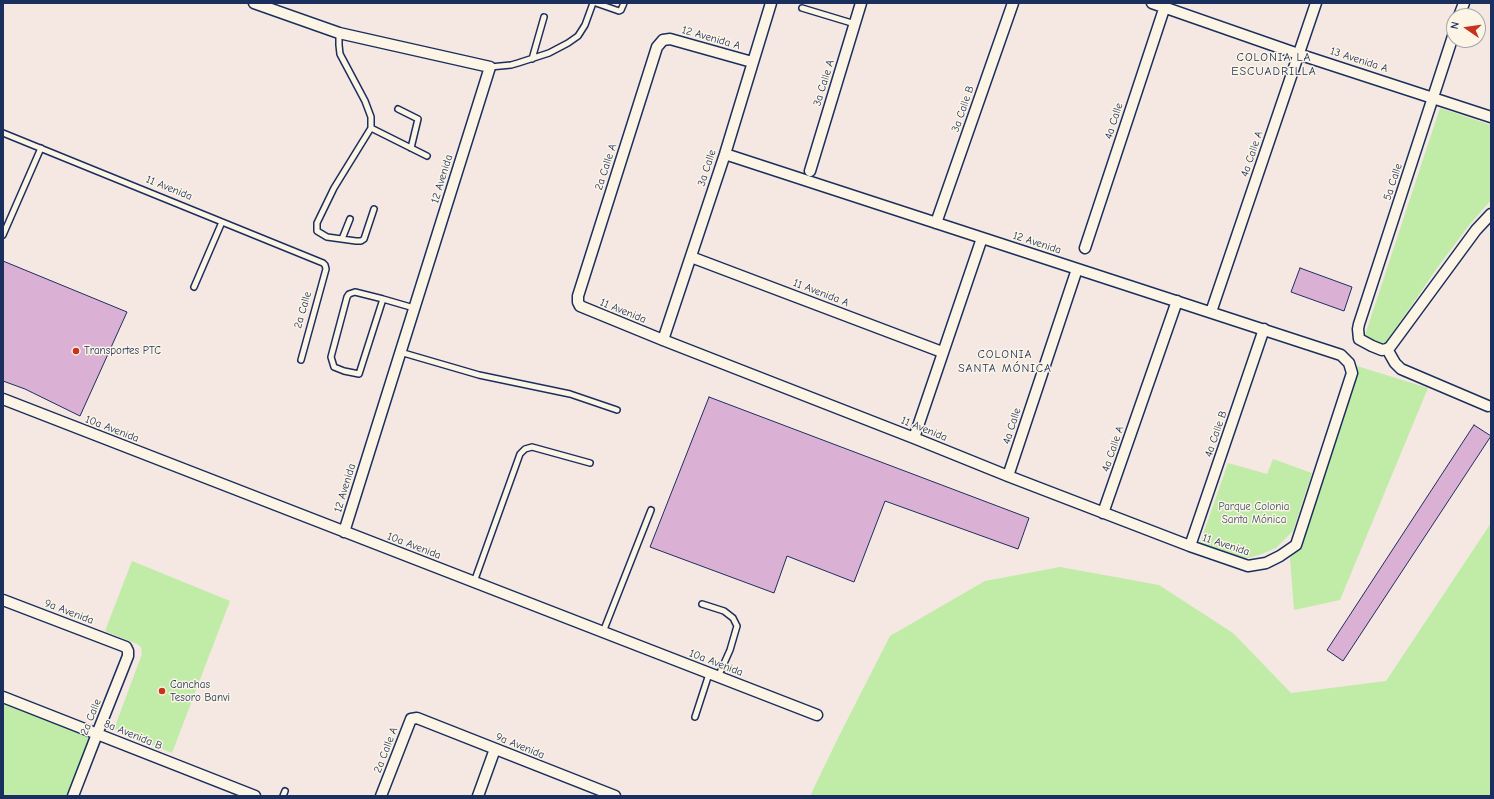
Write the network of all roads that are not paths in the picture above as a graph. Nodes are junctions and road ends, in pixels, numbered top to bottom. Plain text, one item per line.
1 (254, 3) edge
2 (593, 3) edge
3 (596, 3) edge
4 (624, 3) edge
5 (771, 3) edge
6 (861, 3) edge
7 (1013, 3) edge
8 (1152, 3) edge
9 (1316, 3) edge
10 (1165, 5) edge
11 (802, 8) dead end
12 (544, 17) dead end
13 (855, 24) junction
14 (340, 33) junction
15 (663, 40) joint
16 (1449, 48) edge
17 (1298, 54) junction
18 (532, 59) junction
19 (752, 62) junction
20 (490, 67) junction
21 (1433, 97) junction
22 (398, 109) dead end
23 (1491, 116) edge
24 (371, 128) junction
25 (3, 133) edge
26 (41, 148) junction
27 (411, 148) junction
28 (724, 154) junction
29 (427, 156) dead end
30 (810, 171) dead end
31 (374, 209) dead end
32 (1491, 214) edge
33 (350, 219) dead end
34 (222, 222) junction
35 (936, 223) junction
36 (3, 235) edge
37 (982, 238) junction
38 (342, 239) junction
39 (1085, 248) dead end
40 (690, 256) junction
41 (325, 265) joint
42 (1077, 269) junction
43 (194, 286) dead end
44 (383, 299) junction
45 (1177, 301) junction
46 (578, 302) joint
47 (414, 308) junction
48 (1211, 312) junction
49 (1264, 329) junction
50 (663, 340) junction
51 (1387, 349) junction
52 (400, 352) junction
53 (942, 352) junction
54 (301, 360) dead end
55 (3, 399) edge
56 (1488, 406) dead end
57 (617, 410) dead end
58 (914, 438) junction
59 (590, 463) dead end
60 (1008, 476) junction
61 (651, 510) dead end
62 (1103, 513) junction
63 (344, 532) junction
64 (1190, 546) junction
65 (1266, 564) joint
66 (474, 582) junction
67 (3, 600) edge
68 (702, 604) dead end
69 (603, 632) junction
70 (126, 647) joint
71 (714, 675) junction
72 (3, 697) edge
73 (817, 715) dead end
74 (695, 717) dead end
75 (417, 718) joint
76 (97, 734) junction
77 (495, 749) junction
78 (589, 786) junction
79 (74, 796) edge
80 (255, 796) edge
81 (381, 796) edge
82 (478, 796) edge
83 (585, 796) edge
84 (615, 796) edge

1 - 14 street
2 - 18 lane
3 - 4 lane
5 - 19 street, 3a Calle
6 - 13 street, 3a Calle A
7 - 35 street, 3a Calle B
8 - 10 street, 13 Avenida A
9 - 17 street, 4a Calle A
10 - 17 street, 13 Avenida A
10 - 39 street, 4a Calle
11 - 13 lane
12 - 18 lane
13 - 30 street, 3a Calle A
14 - 20 street
14 - 24 lane
15 - 19 street, 12 Avenida A
15 - 46 street, 2a Calle A
16 - 21 street, 5a Calle
17 - 21 street, 13 Avenida A
17 - 48 street, 4a Calle A
18 - 20 lane
19 - 28 street, 3a Calle
20 - 47 street, 12 Avenida
21 - 23 street, 13 Avenida A
21 - 51 street, 5a Calle
22 - 27 lane
24 - 27 lane
24 - 38 lane
25 - 26 lane, 11 Avenida
26 - 34 lane, 11 Avenida
26 - 36 lane
27 - 29 lane
28 - 35 street, 12 Avenida
28 - 40 street, 3a Calle
31 - 38 lane
32 - 51 street
33 - 38 lane
34 - 41 lane, 11 Avenida
34 - 43 lane
35 - 37 street, 12 Avenida
37 - 42 street, 12 Avenida
37 - 53 street
40 - 50 street, 3a Calle
40 - 53 street, 11 Avenida A
41 - 54 lane, 2a Calle
42 - 45 street, 12 Avenida
42 - 60 street, 4a Calle
44 - 44 lane
44 - 47 lane
45 - 48 street, 12 Avenida
45 - 62 street, 4a Calle A
46 - 50 street, 11 Avenida
47 - 52 street, 12 Avenida
48 - 49 street, 12 Avenida
49 - 64 street, 4a Calle B
49 - 65 street, 12 Avenida
50 - 58 street, 11 Avenida
51 - 56 street
52 - 57 lane
52 - 63 street, 12 Avenida
53 - 58 street
55 - 63 street, 10a Avenida
58 - 60 street, 11 Avenida
59 - 66 lane
60 - 62 street, 11 Avenida
61 - 69 lane
62 - 64 street, 11 Avenida
63 - 66 street, 10a Avenida
64 - 65 street, 11 Avenida
66 - 69 street, 10a Avenida
67 - 70 street, 9a Avenida
68 - 71 lane
69 - 71 street, 10a Avenida
70 - 76 street, 2a Calle
71 - 73 street, 10a Avenida
71 - 74 lane
72 - 76 street, 8a Avenida B
75 - 77 street, 9a Avenida
75 - 81 street, 2a Calle A
76 - 79 street, 2a Calle
76 - 80 street, 8a Avenida B
77 - 78 street, 9a Avenida
77 - 82 street
78 - 83 street
78 - 84 street, 9a Avenida

